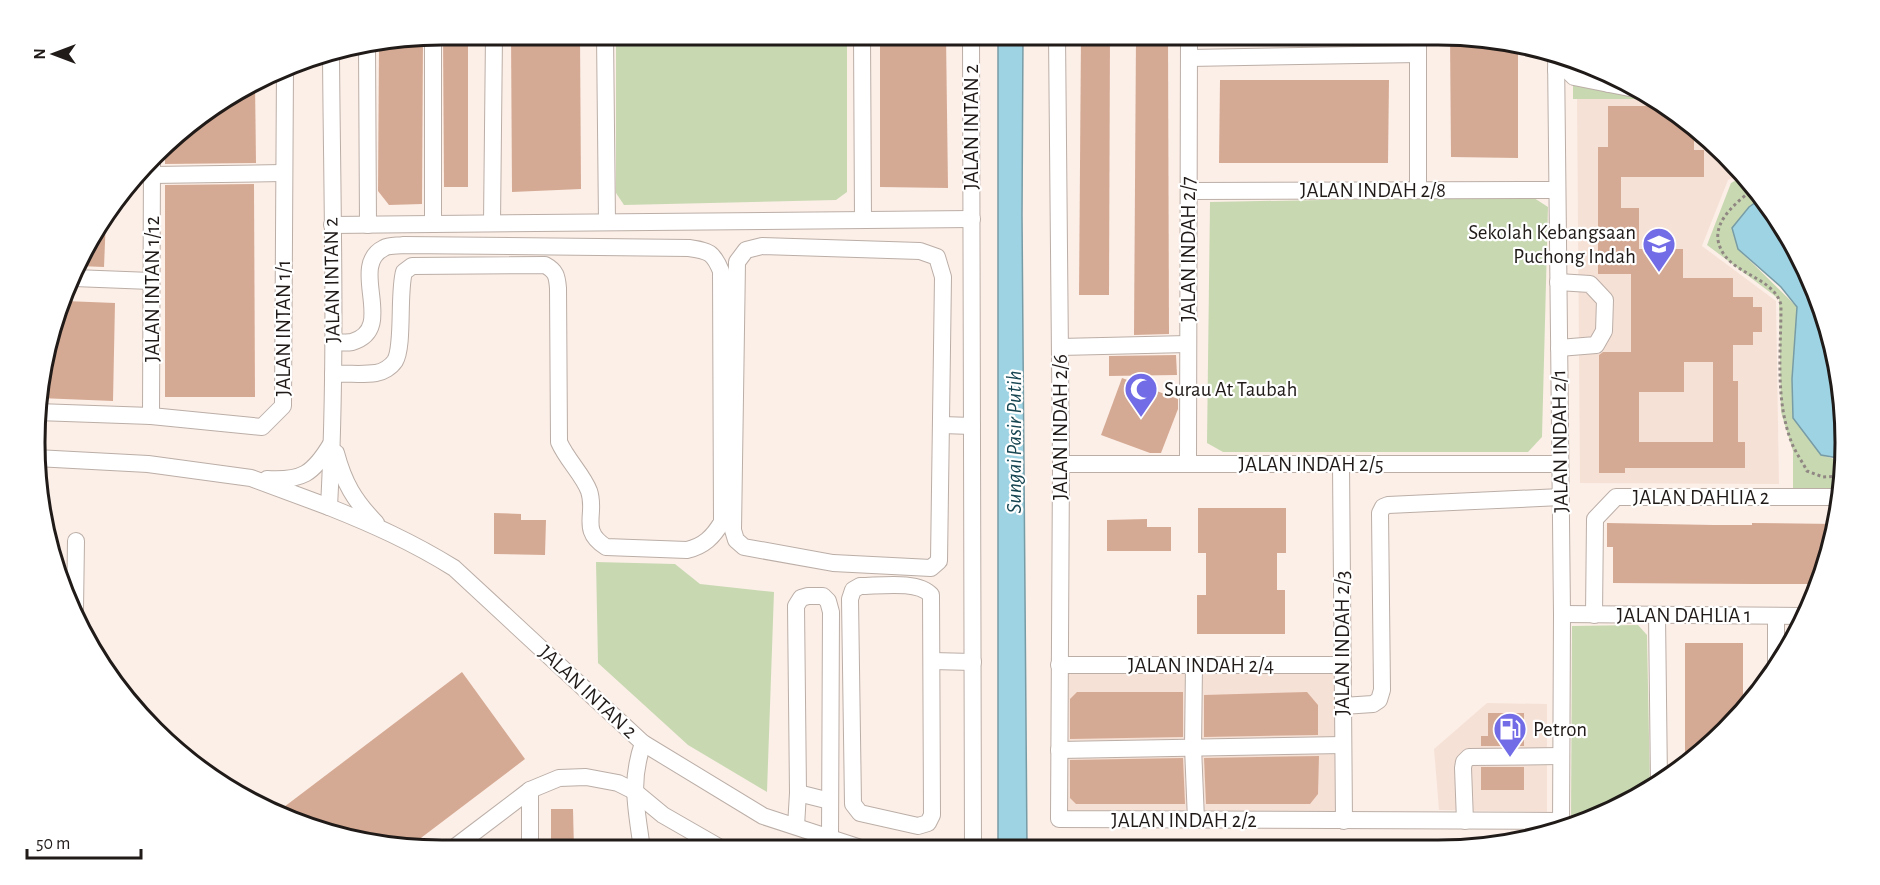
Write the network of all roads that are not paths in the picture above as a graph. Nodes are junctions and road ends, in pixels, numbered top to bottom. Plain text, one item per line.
1 (433, 45) edge
2 (494, 45) edge
3 (605, 45) edge
4 (862, 45) edge
5 (971, 45) edge
6 (1057, 45) edge
7 (1189, 45) edge
8 (1418, 45) edge
9 (367, 53) edge
10 (1418, 54) junction
11 (1189, 58) junction
12 (331, 62) edge
13 (1559, 65) edge
14 (285, 77) edge
15 (1597, 78) edge
16 (154, 169) edge
17 (152, 171) edge
18 (283, 173) junction
19 (1418, 190) junction
20 (1557, 190) junction
21 (1189, 191) junction
22 (972, 219) junction
23 (864, 220) junction
24 (607, 222) junction
25 (492, 223) junction
26 (433, 224) junction
27 (332, 225) junction
28 (368, 225) junction
29 (554, 247) junction
30 (554, 270) junction
31 (81, 278) edge
32 (151, 281) junction
33 (1558, 282) junction
34 (333, 342) junction
35 (1188, 345) junction
36 (1060, 347) junction
37 (1559, 348) junction
38 (942, 368) junction
39 (972, 368) junction
40 (333, 374) junction
41 (46, 412) edge
42 (151, 416) junction
43 (942, 425) junction
44 (972, 426) junction
45 (333, 440) junction
46 (46, 463) edge
47 (1341, 464) junction
48 (1061, 465) junction
49 (1188, 465) junction
50 (1560, 465) junction
51 (251, 478) junction
52 (1561, 497) junction
53 (1831, 497) edge
54 (329, 507) junction
55 (380, 527) junction
56 (76, 542) dead end
57 (75, 595) edge
58 (1563, 614) junction
59 (1594, 615) junction
60 (1657, 615) junction
61 (1776, 616) junction
62 (1795, 616) edge
63 (1776, 650) edge
64 (932, 662) junction
65 (973, 662) junction
66 (1059, 665) junction
67 (1194, 665) junction
68 (1343, 665) junction
69 (1343, 706) junction
70 (643, 743) junction
71 (1343, 745) junction
72 (1193, 747) junction
73 (1059, 750) junction
74 (1561, 756) junction
75 (1659, 772) edge
76 (530, 790) junction
77 (634, 790) junction
78 (798, 793) junction
79 (830, 801) junction
80 (1059, 819) joint
81 (1196, 820) junction
82 (1561, 820) edge
83 (1344, 821) junction
84 (1465, 821) junction
85 (1546, 824) edge
86 (796, 826) junction
87 (830, 838) junction
88 (464, 840) edge
89 (530, 840) edge
90 (641, 840) edge
91 (707, 840) edge
92 (836, 840) edge
93 (973, 840) edge

1 - 26 street
2 - 25 street
3 - 24 street
4 - 23 street
5 - 22 street, JALAN INTAN 2
6 - 36 street, JALAN INDAH 2/6
7 - 11 street, JALAN INDAH 2/7
8 - 10 street
9 - 28 street
10 - 11 street
10 - 19 street
11 - 21 street, JALAN INDAH 2/7
12 - 27 street, JALAN INTAN 2
13 - 15 street
13 - 20 street, JALAN INDAH 2/1
14 - 18 street, JALAN INTAN 1/1
16 - 18 street
17 - 32 street, JALAN INTAN 1/12
18 - 42 street, JALAN INTAN 1/1
19 - 20 street, JALAN INDAH 2/8
19 - 21 street, JALAN INDAH 2/8
20 - 33 street, JALAN INDAH 2/1
21 - 35 street, JALAN INDAH 2/7
22 - 23 street
22 - 39 street, JALAN INTAN 2
23 - 24 street
24 - 25 street
25 - 26 street
26 - 28 street
27 - 28 street
27 - 34 street, JALAN INTAN 2
29 - 30 street
29 - 30 street
29 - 34 street
30 - 40 street
31 - 32 street
32 - 42 street, JALAN INTAN 1/12
33 - 37 street, JALAN INDAH 2/1
33 - 37 street
34 - 40 street, JALAN INTAN 2
35 - 36 street
35 - 49 street, JALAN INDAH 2/7
36 - 48 street, JALAN INDAH 2/6
37 - 50 street, JALAN INDAH 2/1
38 - 39 street
38 - 43 street
38 - 43 street
39 - 44 street, JALAN INTAN 2
40 - 45 street, JALAN INTAN 2
41 - 42 street, JALAN INTAN 1/1
43 - 44 street
44 - 65 street, JALAN INTAN 2
45 - 51 street
45 - 54 street, JALAN INTAN 2
45 - 55 street
46 - 51 street, JALAN INTAN 2
47 - 49 street, JALAN INDAH 2/5
47 - 50 street, JALAN INDAH 2/5
47 - 68 street, JALAN INDAH 2/3
48 - 49 street, JALAN INDAH 2/5
48 - 66 street, JALAN INDAH 2/6
50 - 52 street, JALAN INDAH 2/1
51 - 54 street, JALAN INTAN 2
52 - 58 street, JALAN INDAH 2/1
52 - 69 street
53 - 59 street, JALAN DAHLIA 2
54 - 55 street, JALAN INTAN 2
55 - 70 street, JALAN INTAN 2
56 - 57 street
58 - 59 street, JALAN DAHLIA 1
58 - 74 street, JALAN INDAH 2/1
59 - 60 street, JALAN DAHLIA 1
60 - 61 street, JALAN DAHLIA 1
60 - 75 street
61 - 62 street, JALAN DAHLIA 1
61 - 63 street
64 - 64 street
64 - 65 street
65 - 93 street, JALAN INTAN 2
66 - 67 street, JALAN INDAH 2/4
66 - 73 street, JALAN INDAH 2/6
67 - 68 street, JALAN INDAH 2/4
67 - 72 street
68 - 69 street, JALAN INDAH 2/3
69 - 71 street, JALAN INDAH 2/3
70 - 77 street
70 - 86 street, JALAN INTAN 2
71 - 72 street
71 - 83 street, JALAN INDAH 2/3
72 - 73 street
72 - 81 street
73 - 80 street, JALAN INDAH 2/6
74 - 82 street, JALAN INDAH 2/1
74 - 84 street
76 - 77 street
76 - 88 street
76 - 89 street
77 - 90 street
77 - 91 street
78 - 79 street
78 - 79 street
78 - 86 street
79 - 87 street
80 - 81 street, JALAN INDAH 2/2
81 - 83 street, JALAN INDAH 2/2
83 - 84 street, JALAN INDAH 2/2
84 - 85 street, JALAN INDAH 2/2
86 - 87 street, JALAN INTAN 2
87 - 92 street, JALAN INTAN 2

